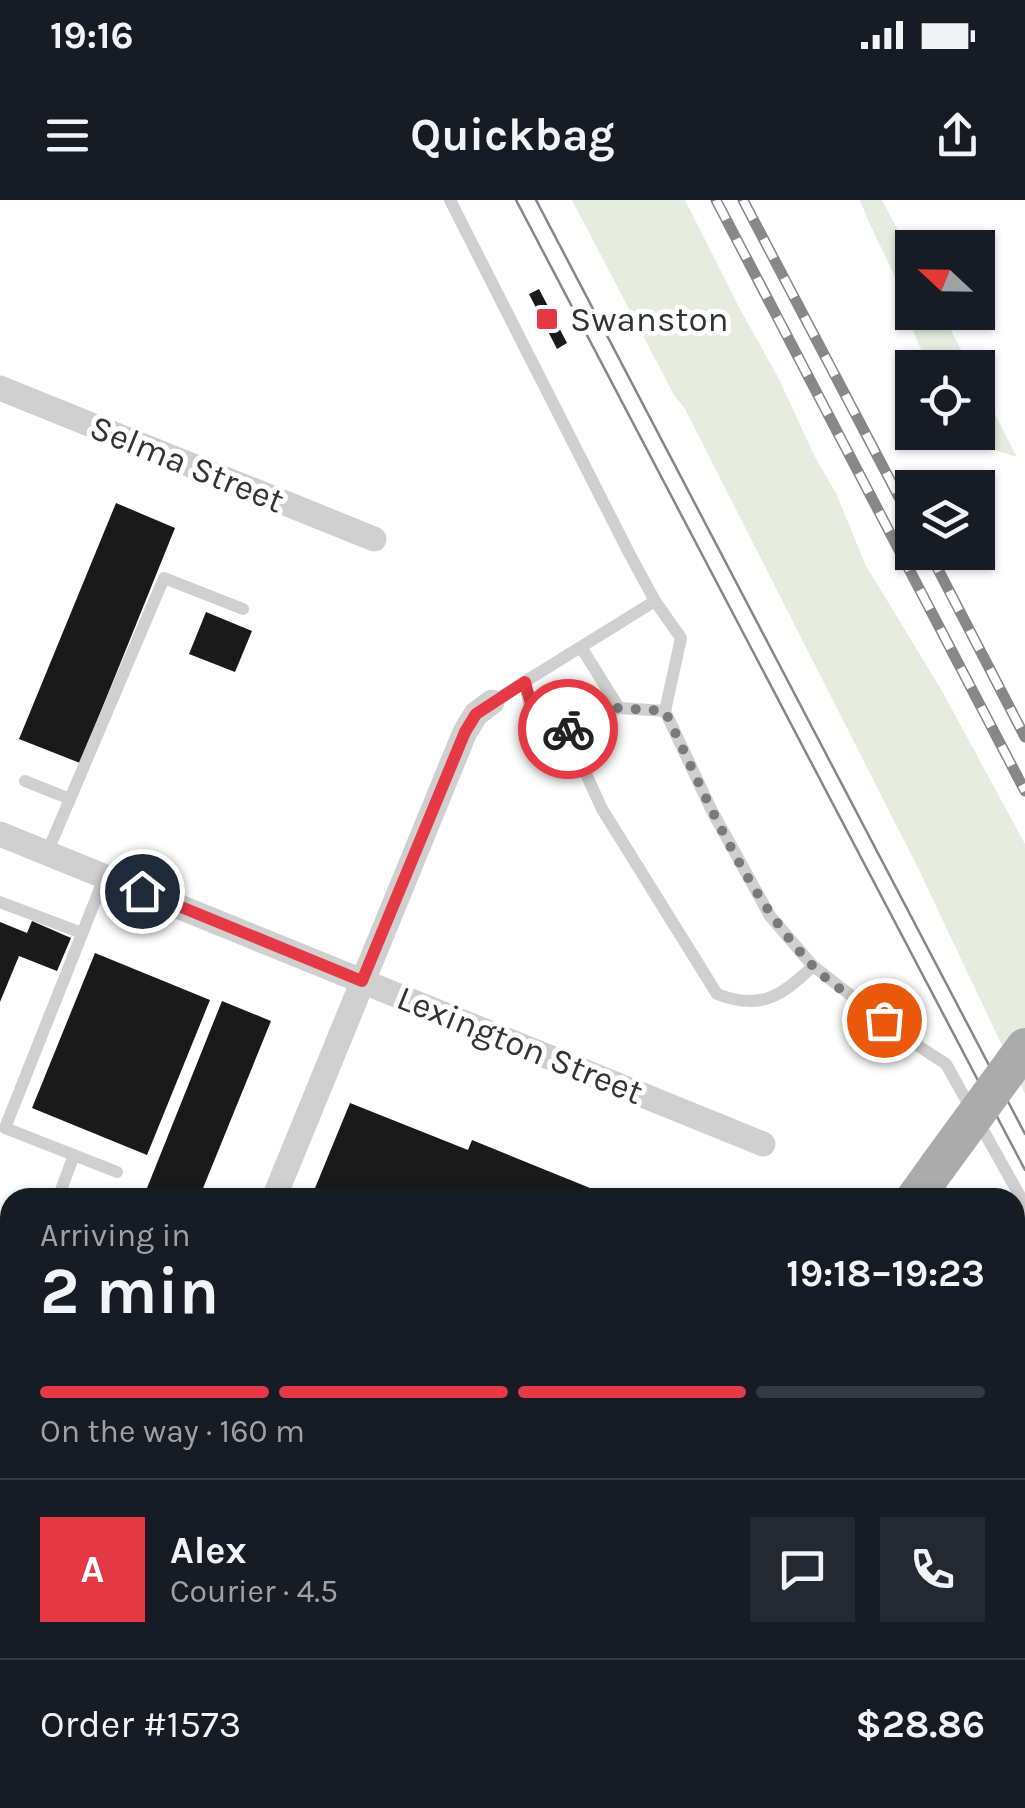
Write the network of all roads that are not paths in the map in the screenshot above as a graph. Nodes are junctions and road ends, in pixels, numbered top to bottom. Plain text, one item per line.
1 (450, 200) edge
2 (0, 388) edge
3 (374, 539) dead end
4 (655, 601) junction
5 (242, 609) dead end
6 (582, 647) junction
7 (525, 682) junction
8 (492, 702) joint
9 (618, 708) junction
10 (665, 711) junction
11 (560, 734) junction
12 (25, 781) dead end
13 (70, 799) junction
14 (0, 834) edge
15 (47, 853) junction
16 (105, 876) junction
17 (0, 902) edge
18 (82, 933) junction
19 (813, 966) junction
20 (362, 981) junction
21 (1025, 1047) edge
22 (3, 1134) edge
23 (762, 1144) dead end
24 (74, 1155) junction
25 (116, 1172) dead end
26 (62, 1188) edge
27 (278, 1188) edge
28 (922, 1188) edge
29 (1016, 1188) edge

1 - 4 lane
2 - 3 street, Selma Street
4 - 6 lane
4 - 10 lane
5 - 13 lane
6 - 7 lane
6 - 9 lane
7 - 8 lane
7 - 11 lane
8 - 20 street
9 - 10 lane
9 - 11 lane
10 - 19 lane
11 - 19 lane
12 - 13 lane
13 - 15 lane
14 - 15 street, Lexington Street
15 - 16 street, Lexington Street
16 - 18 lane
16 - 20 street, Lexington Street
17 - 18 lane
18 - 22 lane
19 - 29 lane
20 - 23 street, Lexington Street
20 - 27 street
21 - 28 main road, bridge
22 - 24 lane
24 - 25 lane
24 - 26 lane

